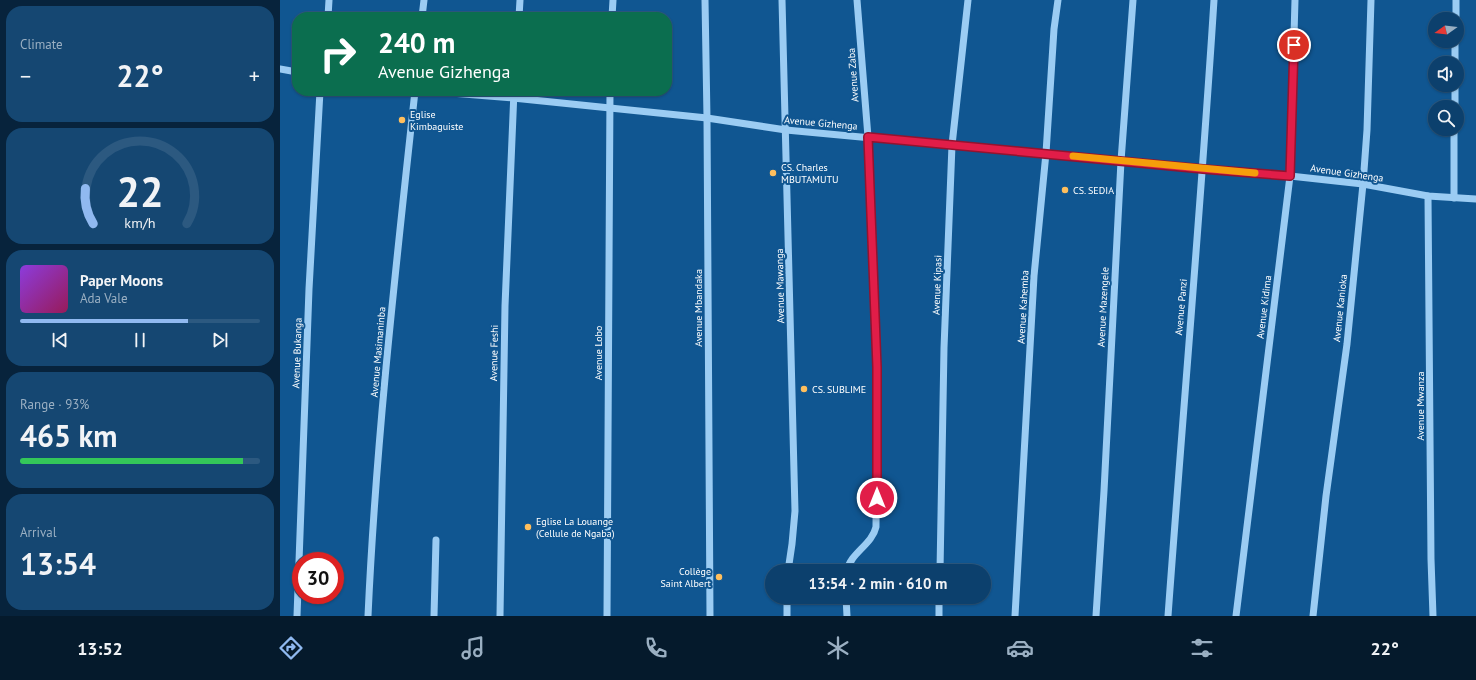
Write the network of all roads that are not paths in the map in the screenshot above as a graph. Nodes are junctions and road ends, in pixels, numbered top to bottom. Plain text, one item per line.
1 (330, 0) edge
2 (424, 0) edge
3 (520, 0) edge
4 (613, 0) edge
5 (704, 0) edge
6 (782, 0) edge
7 (857, 0) edge
8 (968, 0) edge
9 (1058, 0) edge
10 (1133, 0) edge
11 (1214, 0) edge
12 (1295, 0) edge
13 (1371, 0) edge
14 (1456, 0) edge
15 (329, 12) edge
16 (423, 12) edge
17 (519, 12) edge
18 (612, 12) edge
19 (1456, 12) edge
20 (280, 69) edge
21 (292, 71) edge
22 (320, 96) edge
23 (414, 96) edge
24 (514, 96) edge
25 (521, 96) edge
26 (610, 96) edge
27 (609, 108) junction
28 (707, 118) junction
29 (786, 130) junction
30 (1454, 136) edge
31 (868, 137) junction
32 (952, 145) junction
33 (1046, 153) junction
34 (1121, 161) junction
35 (1203, 169) junction
36 (1290, 176) junction
37 (1363, 184) junction
38 (1428, 196) junction
39 (1454, 198) junction
40 (1476, 199) edge
41 (436, 540) dead end
42 (789, 564) edge
43 (850, 564) edge
44 (940, 564) edge
45 (787, 604) edge
46 (846, 604) edge
47 (939, 604) edge
48 (297, 616) edge
49 (368, 616) edge
50 (434, 616) edge
51 (500, 616) edge
52 (607, 616) edge
53 (710, 616) edge
54 (787, 616) edge
55 (847, 616) edge
56 (939, 616) edge
57 (1015, 616) edge
58 (1096, 616) edge
59 (1168, 616) edge
60 (1236, 616) edge
61 (1313, 616) edge
62 (1433, 616) edge

1 - 15 street
2 - 16 street
3 - 17 street
4 - 18 street
5 - 28 street, Avenue Mbandaka
6 - 29 street, Avenue Mawanga
7 - 31 street, Avenue Zaba
8 - 32 street, Avenue Kipasi
9 - 33 street, Avenue Kahemba
10 - 34 street, Avenue Mazengele
11 - 35 street, Avenue Panzi
12 - 36 street, Avenue Kidima
13 - 37 street, Avenue Kanioka
14 - 19 street
20 - 21 street
22 - 48 street, Avenue Bukanga
23 - 49 street, Avenue Masimaninba
24 - 51 street, Avenue Feshi
25 - 27 street, Avenue Gizhenga
26 - 27 street, Avenue Lobo
27 - 28 street, Avenue Gizhenga
27 - 52 street, Avenue Lobo
28 - 29 street, Avenue Gizhenga
28 - 53 street, Avenue Mbandaka
29 - 31 street, Avenue Gizhenga
29 - 42 street, Avenue Mawanga
30 - 39 street
31 - 32 street, Avenue Gizhenga
31 - 43 street, Avenue Zaba
32 - 33 street, Avenue Gizhenga
32 - 44 street, Avenue Kipasi
33 - 34 street, Avenue Gizhenga
33 - 57 street, Avenue Kahemba
34 - 35 street, Avenue Gizhenga
34 - 58 street, Avenue Mazengele
35 - 36 street, Avenue Gizhenga
35 - 59 street, Avenue Panzi
36 - 37 street, Avenue Gizhenga
36 - 60 street, Avenue Kidima
37 - 38 street, Avenue Gizhenga
37 - 61 street, Avenue Kanioka
38 - 39 street, Avenue Gizhenga
38 - 62 street, Avenue Mwanza
39 - 40 street, Avenue Gizhenga
41 - 50 street
45 - 54 street
46 - 55 street
47 - 56 street

